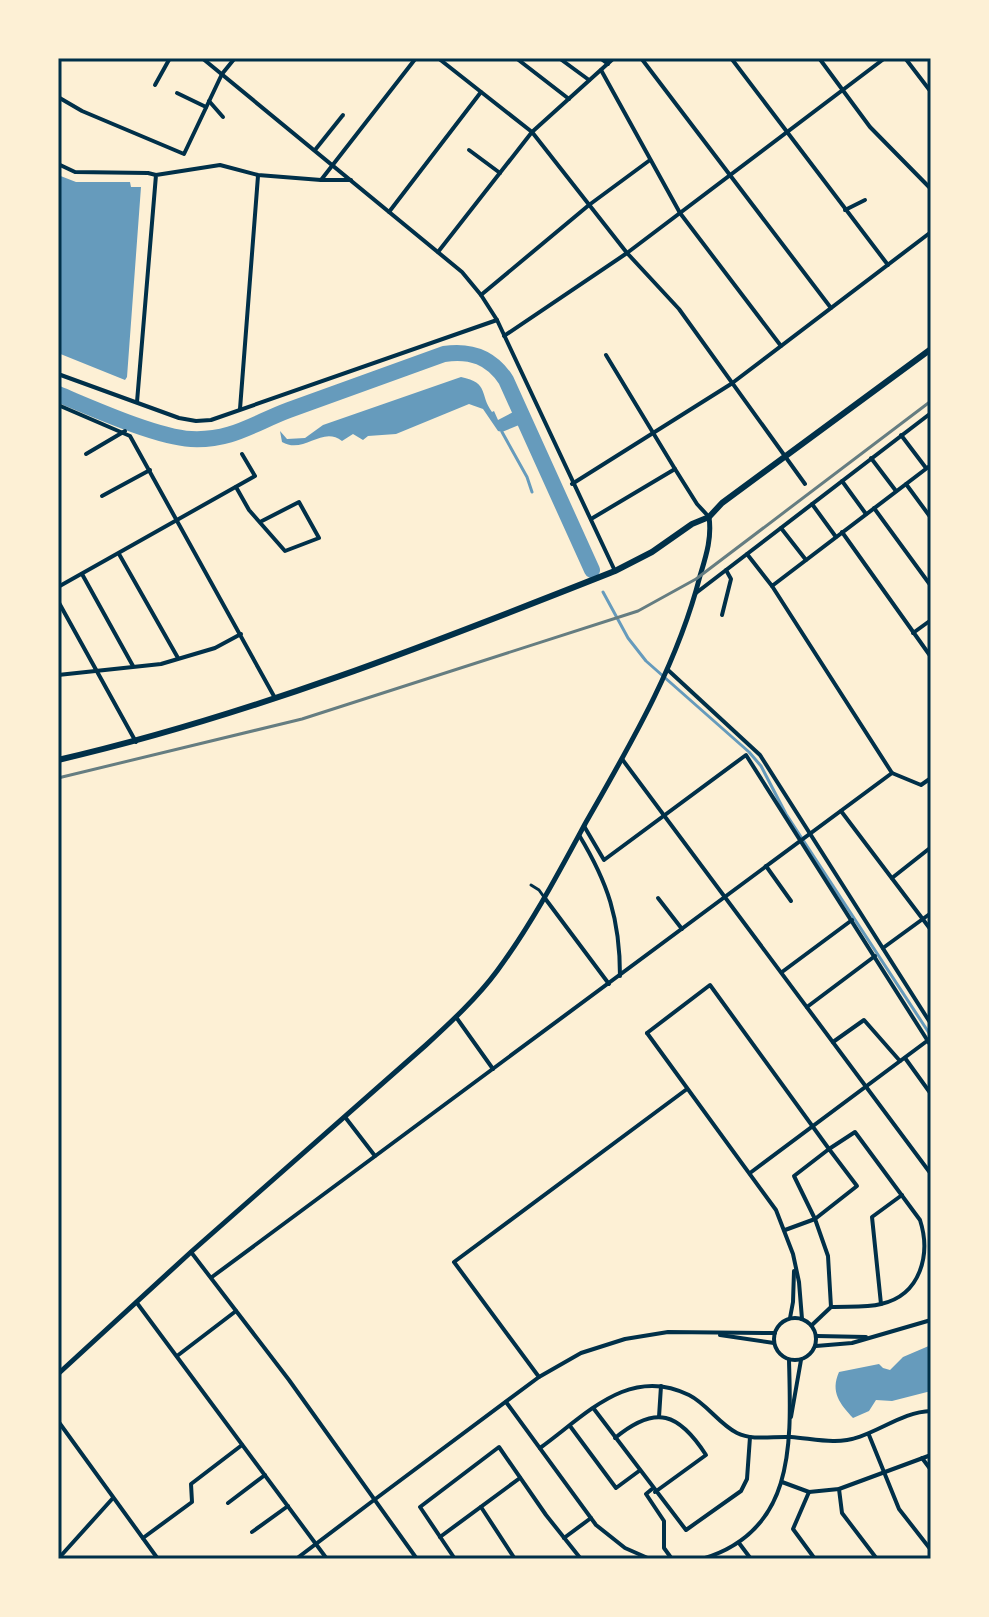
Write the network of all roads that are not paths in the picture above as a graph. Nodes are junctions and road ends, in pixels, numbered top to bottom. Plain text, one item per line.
1 (170, 58) edge
2 (202, 58) edge
3 (235, 58) edge
4 (416, 58) edge
5 (438, 58) edge
6 (516, 58) edge
7 (559, 58) edge
8 (600, 58) edge
9 (614, 58) edge
10 (641, 58) edge
11 (731, 58) edge
12 (819, 58) edge
13 (885, 58) edge
14 (905, 58) edge
15 (608, 64) junction
16 (601, 70) junction
17 (222, 74) junction
18 (589, 80) junction
19 (155, 85) dead end
20 (843, 90) junction
21 (481, 92) junction
22 (931, 92) edge
23 (177, 93) dead end
24 (58, 97) edge
25 (569, 99) junction
26 (209, 101) junction
27 (206, 107) junction
28 (343, 115) dead end
29 (223, 117) dead end
30 (532, 132) junction
31 (786, 133) junction
32 (315, 150) junction
33 (469, 150) dead end
34 (650, 160) junction
35 (58, 164) edge
36 (334, 166) junction
37 (500, 173) junction
38 (156, 175) junction
39 (258, 175) junction
40 (730, 175) junction
41 (321, 180) junction
42 (351, 180) junction
43 (931, 189) edge
44 (865, 200) dead end
45 (589, 205) junction
46 (845, 210) junction
47 (389, 212) junction
48 (680, 213) junction
49 (931, 232) edge
50 (438, 252) junction
51 (627, 253) junction
52 (888, 265) junction
53 (481, 295) junction
54 (831, 308) junction
55 (497, 320) junction
56 (504, 336) junction
57 (781, 346) junction
58 (931, 349) edge
59 (606, 355) dead end
60 (58, 374) edge
61 (731, 384) junction
62 (58, 405) edge
63 (136, 405) junction
64 (240, 409) junction
65 (931, 413) edge
66 (125, 431) junction
67 (653, 434) junction
68 (901, 435) junction
69 (86, 454) dead end
70 (242, 454) dead end
71 (784, 457) junction
72 (871, 458) junction
73 (929, 467) edge
74 (675, 469) junction
75 (150, 470) junction
76 (842, 481) junction
77 (572, 484) junction
78 (805, 484) dead end
79 (906, 484) junction
80 (236, 487) junction
81 (896, 491) junction
82 (102, 496) dead end
83 (812, 504) junction
84 (874, 508) junction
85 (866, 514) junction
86 (709, 517) junction
87 (931, 518) edge
88 (177, 520) junction
89 (589, 520) junction
90 (260, 522) junction
91 (781, 528) junction
92 (842, 532) junction
93 (836, 537) junction
94 (119, 554) junction
95 (747, 554) junction
96 (806, 560) junction
97 (726, 570) junction
98 (615, 571) junction
99 (82, 574) junction
100 (772, 586) junction
101 (931, 586) edge
102 (58, 587) edge
103 (696, 593) junction
104 (58, 601) edge
105 (722, 615) dead end
106 (931, 620) edge
107 (913, 633) junction
108 (241, 634) junction
109 (931, 657) edge
110 (178, 658) junction
111 (133, 666) junction
112 (96, 670) junction
113 (667, 671) junction
114 (58, 675) edge
115 (276, 700) junction
116 (136, 742) junction
117 (622, 759) junction
118 (58, 760) edge
119 (892, 773) junction
120 (931, 778) edge
121 (841, 811) junction
122 (666, 815) junction
123 (584, 826) junction
124 (811, 833) junction
125 (579, 835) junction
126 (801, 840) junction
127 (930, 848) edge
128 (766, 866) junction
129 (892, 878) junction
130 (531, 885) dead end
131 (725, 895) junction
132 (544, 897) junction
133 (658, 898) dead end
134 (791, 901) dead end
135 (931, 913) edge
136 (923, 919) junction
137 (852, 920) junction
138 (682, 929) junction
139 (931, 930) edge
140 (883, 948) junction
141 (875, 956) junction
142 (782, 972) junction
143 (620, 976) junction
144 (609, 984) junction
145 (807, 1007) junction
146 (456, 1017) junction
147 (931, 1024) edge
148 (833, 1042) junction
149 (930, 1042) edge
150 (903, 1060) junction
151 (493, 1069) junction
152 (866, 1087) junction
153 (687, 1089) junction
154 (931, 1094) edge
155 (345, 1117) junction
156 (812, 1127) junction
157 (829, 1149) junction
158 (375, 1156) junction
159 (750, 1173) junction
160 (931, 1174) edge
161 (902, 1195) junction
162 (815, 1219) junction
163 (785, 1230) junction
164 (191, 1252) junction
165 (794, 1264) junction
166 (212, 1277) junction
167 (137, 1303) junction
168 (881, 1305) junction
169 (831, 1307) junction
170 (237, 1311) junction
171 (789, 1318) junction
172 (802, 1319) junction
173 (931, 1320) edge
174 (812, 1325) junction
175 (710, 1333) junction
176 (775, 1333) junction
177 (817, 1336) junction
178 (869, 1338) junction
179 (774, 1343) junction
180 (816, 1346) junction
181 (177, 1356) junction
182 (789, 1360) junction
183 (801, 1360) junction
184 (58, 1374) edge
185 (539, 1377) junction
186 (661, 1386) junction
187 (506, 1402) junction
188 (594, 1409) junction
189 (931, 1411) edge
190 (659, 1417) junction
191 (58, 1421) edge
192 (790, 1423) junction
193 (570, 1426) junction
194 (869, 1435) junction
195 (750, 1437) junction
196 (788, 1437) junction
197 (615, 1438) junction
198 (242, 1445) junction
199 (540, 1448) junction
200 (931, 1455) edge
201 (922, 1458) junction
202 (931, 1470) edge
203 (639, 1471) junction
204 (886, 1473) junction
205 (265, 1475) junction
206 (520, 1478) junction
207 (782, 1482) junction
208 (839, 1489) junction
209 (654, 1490) junction
210 (809, 1492) junction
211 (113, 1498) junction
212 (374, 1500) junction
213 (228, 1503) dead end
214 (288, 1506) junction
215 (481, 1507) junction
216 (591, 1518) junction
217 (252, 1532) dead end
218 (440, 1537) junction
219 (143, 1538) junction
220 (564, 1538) junction
221 (739, 1543) junction
222 (316, 1544) junction
223 (931, 1550) edge
224 (58, 1559) edge
225 (158, 1559) edge
226 (296, 1559) edge
227 (327, 1559) edge
228 (417, 1559) edge
229 (455, 1559) edge
230 (515, 1559) edge
231 (581, 1559) edge
232 (650, 1559) edge
233 (672, 1559) edge
234 (703, 1559) edge
235 (751, 1559) edge
236 (815, 1559) edge
237 (877, 1559) edge

1 - 19 street
2 - 17 street
3 - 17 street
4 - 36 street
5 - 21 street
6 - 25 street
7 - 18 street
8 - 15 street
9 - 15 street
10 - 40 street
11 - 31 street
12 - 20 street
13 - 20 street
14 - 22 street
15 - 16 street
16 - 18 street
16 - 34 street
17 - 26 street
17 - 32 street
18 - 25 street
20 - 31 street
20 - 43 street
21 - 30 street
21 - 47 street
23 - 27 street
24 - 27 street
25 - 30 street
26 - 27 street
26 - 29 street
28 - 32 street
30 - 37 street
30 - 45 street
31 - 40 street
31 - 46 street
32 - 36 street
33 - 37 street
34 - 45 street
34 - 48 street
35 - 38 street
36 - 41 street
36 - 42 street
37 - 50 street
38 - 39 street
38 - 63 street
39 - 41 street
39 - 64 street
40 - 48 street
40 - 54 street
41 - 42 street
42 - 47 street
44 - 46 street
45 - 51 street
45 - 53 street
46 - 52 street
47 - 50 street
48 - 51 street
48 - 57 street
49 - 52 street
50 - 53 street
51 - 56 street
51 - 61 street
52 - 54 street
53 - 55 street
54 - 57 street
55 - 56 street
55 - 64 street
56 - 77 street
57 - 61 street
58 - 71 highway
59 - 67 street
60 - 63 street
61 - 67 street
61 - 71 street
62 - 66 street
63 - 64 street
65 - 68 street
66 - 69 street
66 - 75 street
67 - 74 street
67 - 77 street
68 - 72 street
68 - 73 street
70 - 80 street
71 - 78 street
71 - 86 highway
72 - 76 street
72 - 81 street
73 - 79 street
74 - 86 street
74 - 89 street
75 - 82 street
75 - 88 street
76 - 83 street
76 - 85 street
77 - 89 street
79 - 81 street
79 - 87 street
80 - 88 street
80 - 90 street
81 - 84 street
83 - 91 street
83 - 93 street
84 - 85 street
84 - 101 street
85 - 92 street
86 - 98 highway
86 - 103 main road
88 - 94 street
88 - 108 street
89 - 98 street
90 - 90 street
91 - 95 street
91 - 96 street
92 - 93 street
92 - 107 street
93 - 96 street
94 - 99 street
94 - 110 street
95 - 97 street
95 - 100 street
96 - 100 street
97 - 103 street
97 - 105 street
98 - 115 highway
99 - 102 street
99 - 111 street
100 - 119 street
103 - 113 main road
104 - 112 street
106 - 107 street
107 - 109 street
108 - 110 street
108 - 115 street
110 - 111 street
111 - 112 street
112 - 114 street
112 - 116 street
113 - 117 main road
113 - 124 street
115 - 116 highway
116 - 118 highway
117 - 122 street
117 - 123 main road
119 - 120 street
119 - 121 street
121 - 124 street
121 - 129 street
122 - 123 street
122 - 126 street
122 - 131 street
123 - 125 main road
124 - 126 street
124 - 140 street
125 - 132 main road
125 - 143 street
126 - 128 street
126 - 137 street
127 - 129 street
128 - 131 street
128 - 134 street
129 - 136 street
130 - 132 street
131 - 138 street
131 - 142 street
132 - 144 street
132 - 146 main road
133 - 138 street
135 - 136 street
136 - 139 street
136 - 140 street
137 - 141 street
137 - 142 street
138 - 143 street
140 - 147 street
141 - 145 street
141 - 149 street
142 - 145 street
143 - 144 street
144 - 151 street
145 - 148 street
146 - 151 street
146 - 155 main road
148 - 150 street
148 - 152 street
149 - 150 street
150 - 152 street
150 - 154 street
151 - 158 street
152 - 156 street
152 - 160 street
153 - 156 street
153 - 159 street
153 - 185 street
155 - 158 street
155 - 164 main road
156 - 157 street
156 - 159 street
157 - 161 street
157 - 162 street
157 - 162 street
158 - 166 street
159 - 163 street
161 - 168 street
161 - 168 street
162 - 163 street
162 - 169 street
163 - 165 street
164 - 166 street
164 - 167 main road
165 - 171 street
165 - 172 street
166 - 170 street
167 - 181 street
167 - 184 main road
168 - 169 street
169 - 174 street
170 - 181 street
170 - 212 street
171 - 172 street
171 - 176 street
172 - 174 street
173 - 178 street
174 - 177 street
175 - 176 street
175 - 179 street
175 - 185 street
176 - 179 street
177 - 178 street
177 - 180 street
178 - 180 street
179 - 182 street
180 - 183 street
181 - 198 street
182 - 183 street
182 - 192 street
183 - 192 street
185 - 187 street
186 - 188 street
186 - 190 street
186 - 195 street
187 - 199 street
187 - 212 street
188 - 193 street
188 - 197 street
189 - 194 street
190 - 197 street
190 - 209 street
191 - 211 street
192 - 196 street
193 - 199 street
193 - 203 street
194 - 196 street
194 - 204 street
195 - 196 street
195 - 209 street
196 - 207 street
197 - 203 street
198 - 205 street
198 - 219 street
199 - 216 street
200 - 201 street
201 - 202 street
201 - 204 street
203 - 209 street
204 - 208 street
204 - 223 street
205 - 213 street
205 - 214 street
206 - 215 street
206 - 218 street
206 - 220 street
207 - 210 street
207 - 221 street
208 - 210 street
208 - 237 street
209 - 233 street
210 - 236 street
211 - 219 street
211 - 224 street
212 - 222 street
212 - 228 street
214 - 217 street
214 - 222 street
215 - 218 street
215 - 230 street
216 - 220 street
216 - 232 street
218 - 229 street
219 - 225 street
220 - 231 street
221 - 234 street
221 - 235 street
222 - 226 street
222 - 227 street

